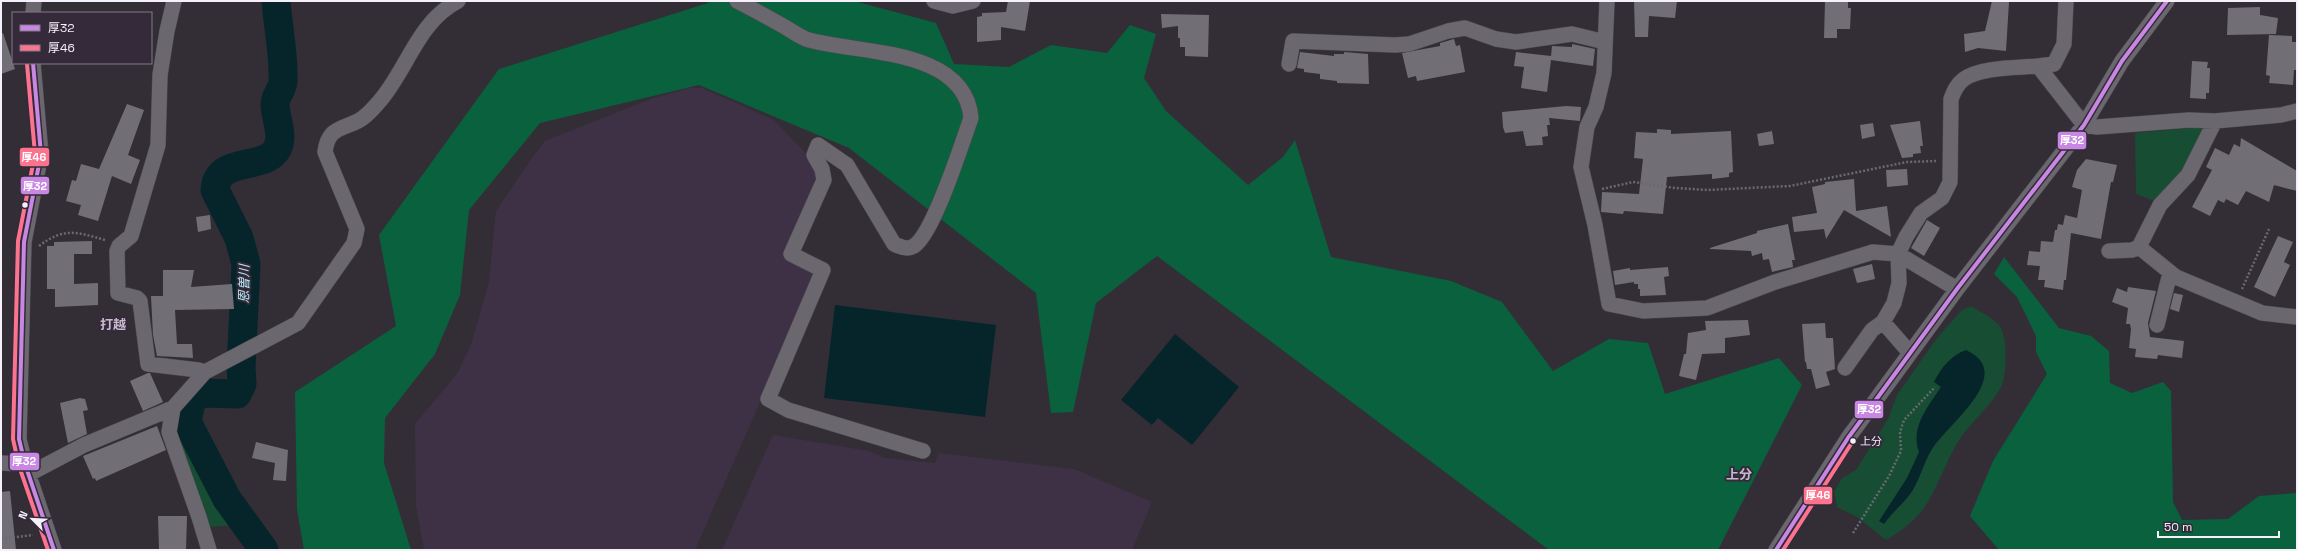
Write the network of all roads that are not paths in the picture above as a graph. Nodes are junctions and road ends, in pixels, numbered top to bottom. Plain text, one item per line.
1 (34, 1) edge
2 (174, 1) edge
3 (458, 1) edge
4 (737, 1) edge
5 (934, 1) edge
6 (973, 1) edge
7 (1607, 1) edge
8 (2066, 1) edge
9 (2167, 1) edge
10 (33, 12) edge
11 (1605, 42) junction
12 (33, 64) edge
13 (1289, 64) dead end
14 (2038, 66) junction
15 (2296, 110) edge
16 (2215, 121) junction
17 (2084, 125) junction
18 (2139, 247) junction
19 (2110, 251) dead end
20 (1898, 254) junction
21 (2170, 273) junction
22 (1957, 289) junction
23 (2297, 317) edge
24 (1883, 322) junction
25 (2157, 325) dead end
26 (1910, 353) junction
27 (1845, 368) dead end
28 (205, 372) junction
29 (173, 408) junction
30 (923, 451) dead end
31 (1, 463) edge
32 (27, 469) junction
33 (54, 550) edge
34 (209, 550) edge
35 (1776, 550) edge

1 - 10 street
2 - 28 street
3 - 28 street
4 - 30 street
5 - 6 street
7 - 11 street
8 - 14 street
9 - 17 street
11 - 13 street
11 - 20 street
12 - 32 street
14 - 17 street
14 - 20 street
15 - 16 street
16 - 17 street
16 - 18 street
17 - 22 street
18 - 19 street
18 - 21 street
20 - 22 street
20 - 24 street
21 - 23 street
21 - 25 street
22 - 26 street
24 - 26 street
24 - 27 street
26 - 35 street
28 - 29 street
29 - 32 street
29 - 34 street
31 - 32 street
32 - 33 street

